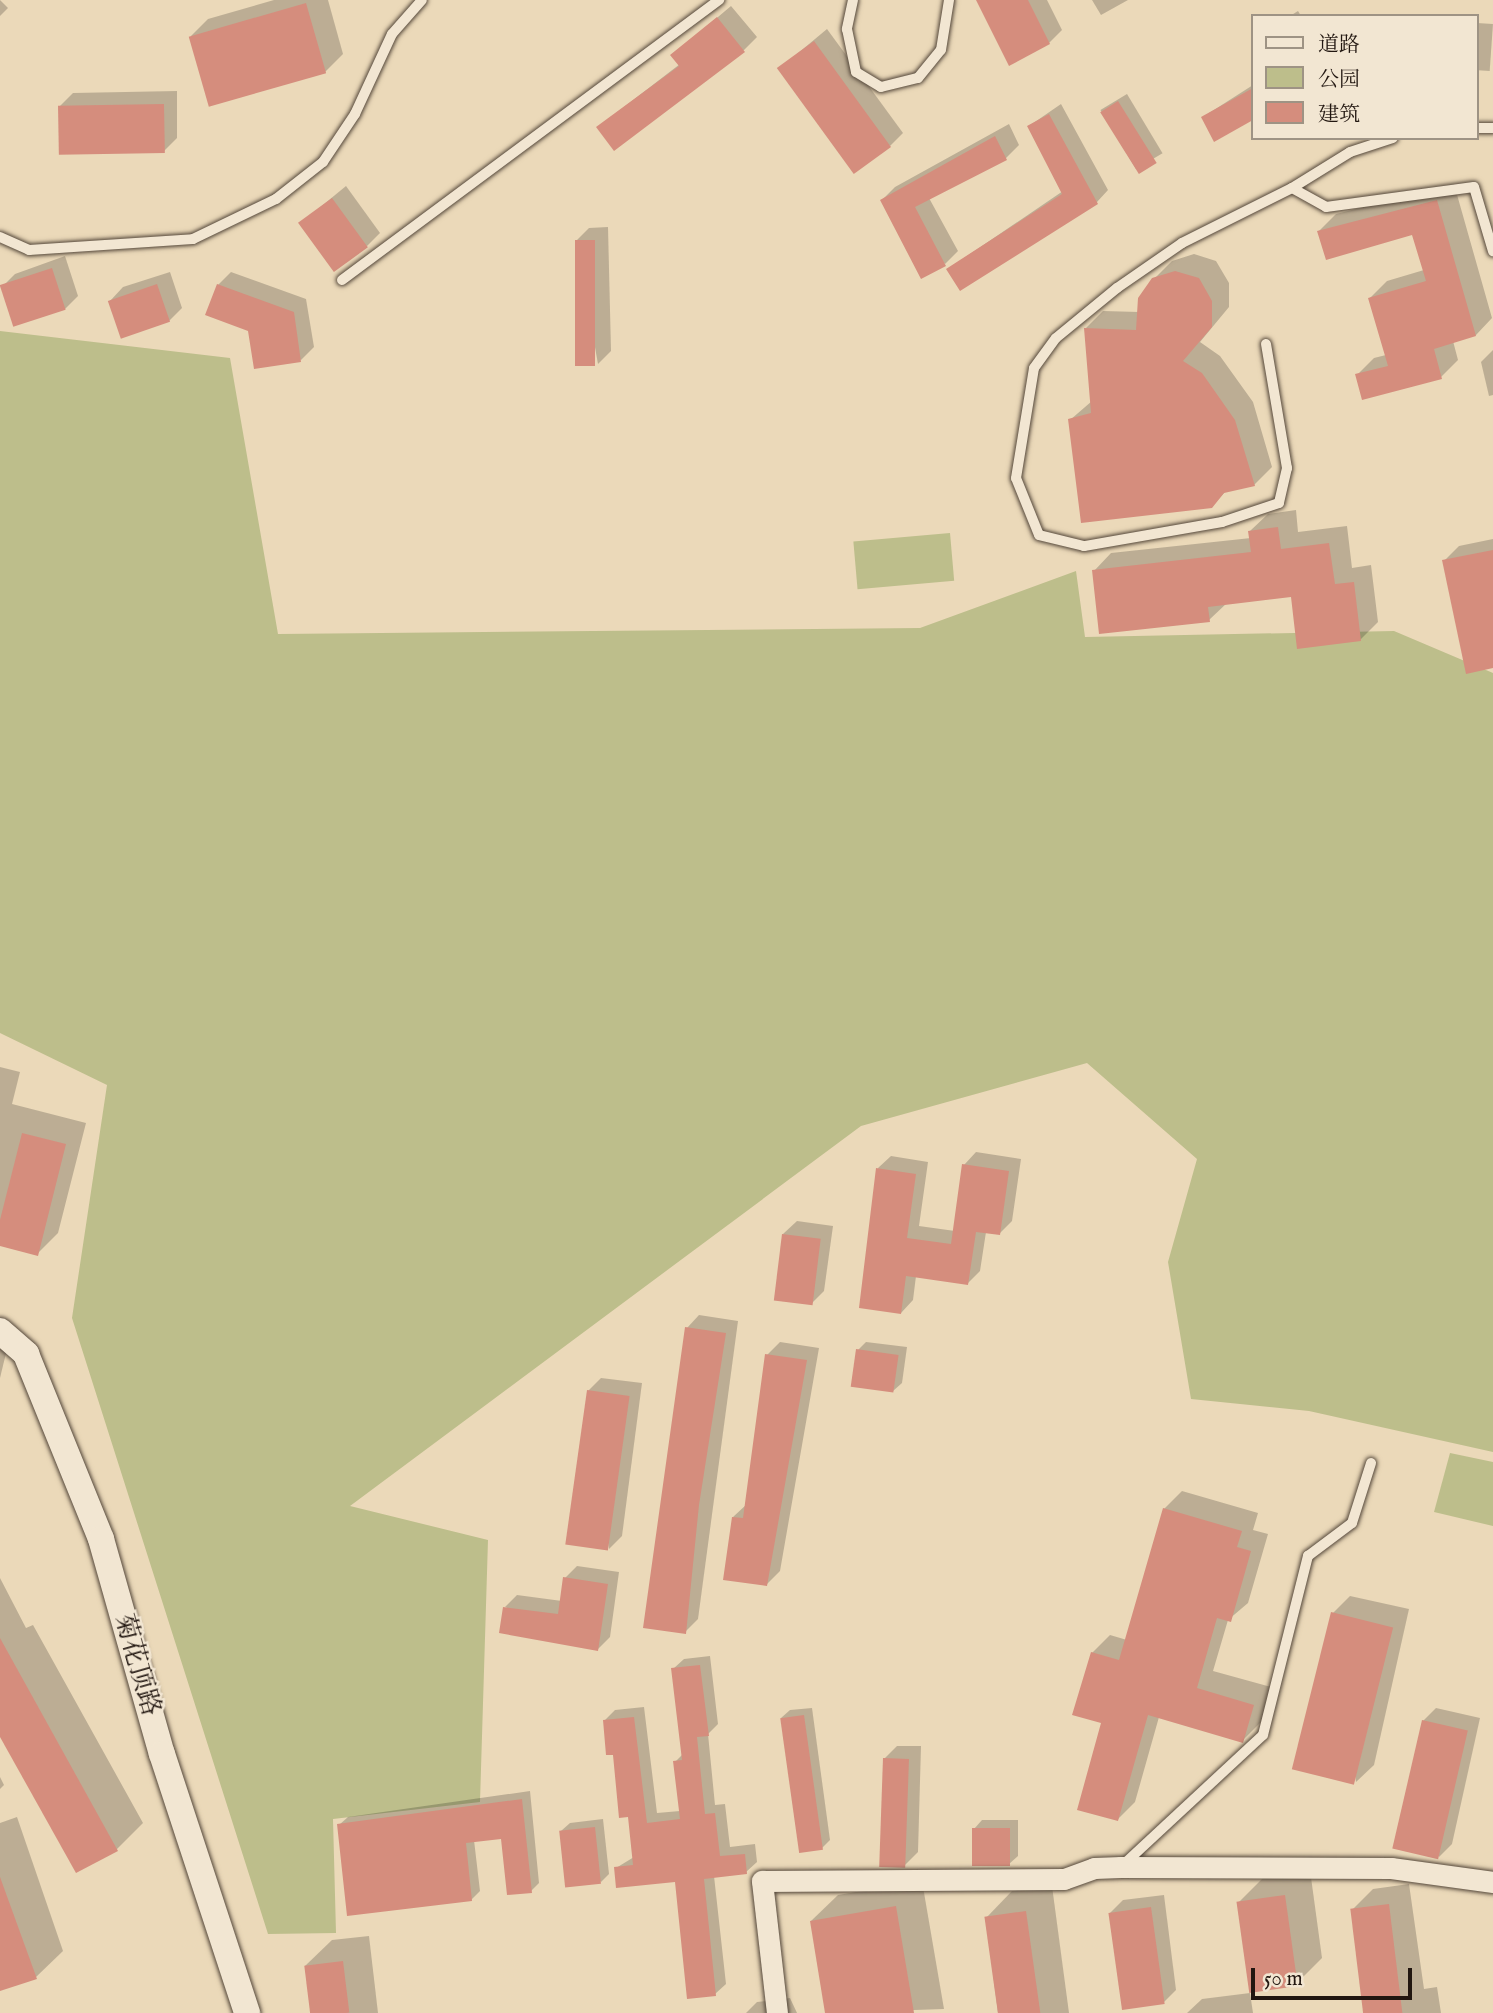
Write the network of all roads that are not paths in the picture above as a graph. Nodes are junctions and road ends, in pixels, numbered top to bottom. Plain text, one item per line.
1 (422, 0) edge
2 (719, 0) edge
3 (853, 0) edge
4 (949, 0) edge
5 (1387, 140) edge
6 (1292, 188) junction
7 (0, 237) edge
8 (1493, 251) edge
9 (342, 280) dead end
10 (1266, 344) dead end
11 (0, 1331) edge
12 (1371, 1463) dead end
13 (1121, 1867) junction
14 (1493, 1882) edge
15 (247, 2013) edge
16 (777, 2013) edge

1 - 7 lane
2 - 9 lane
3 - 4 lane
5 - 6 lane
6 - 8 lane
6 - 10 lane
11 - 15 street, 菊花顶路
12 - 13 lane
13 - 14 street
13 - 16 street

